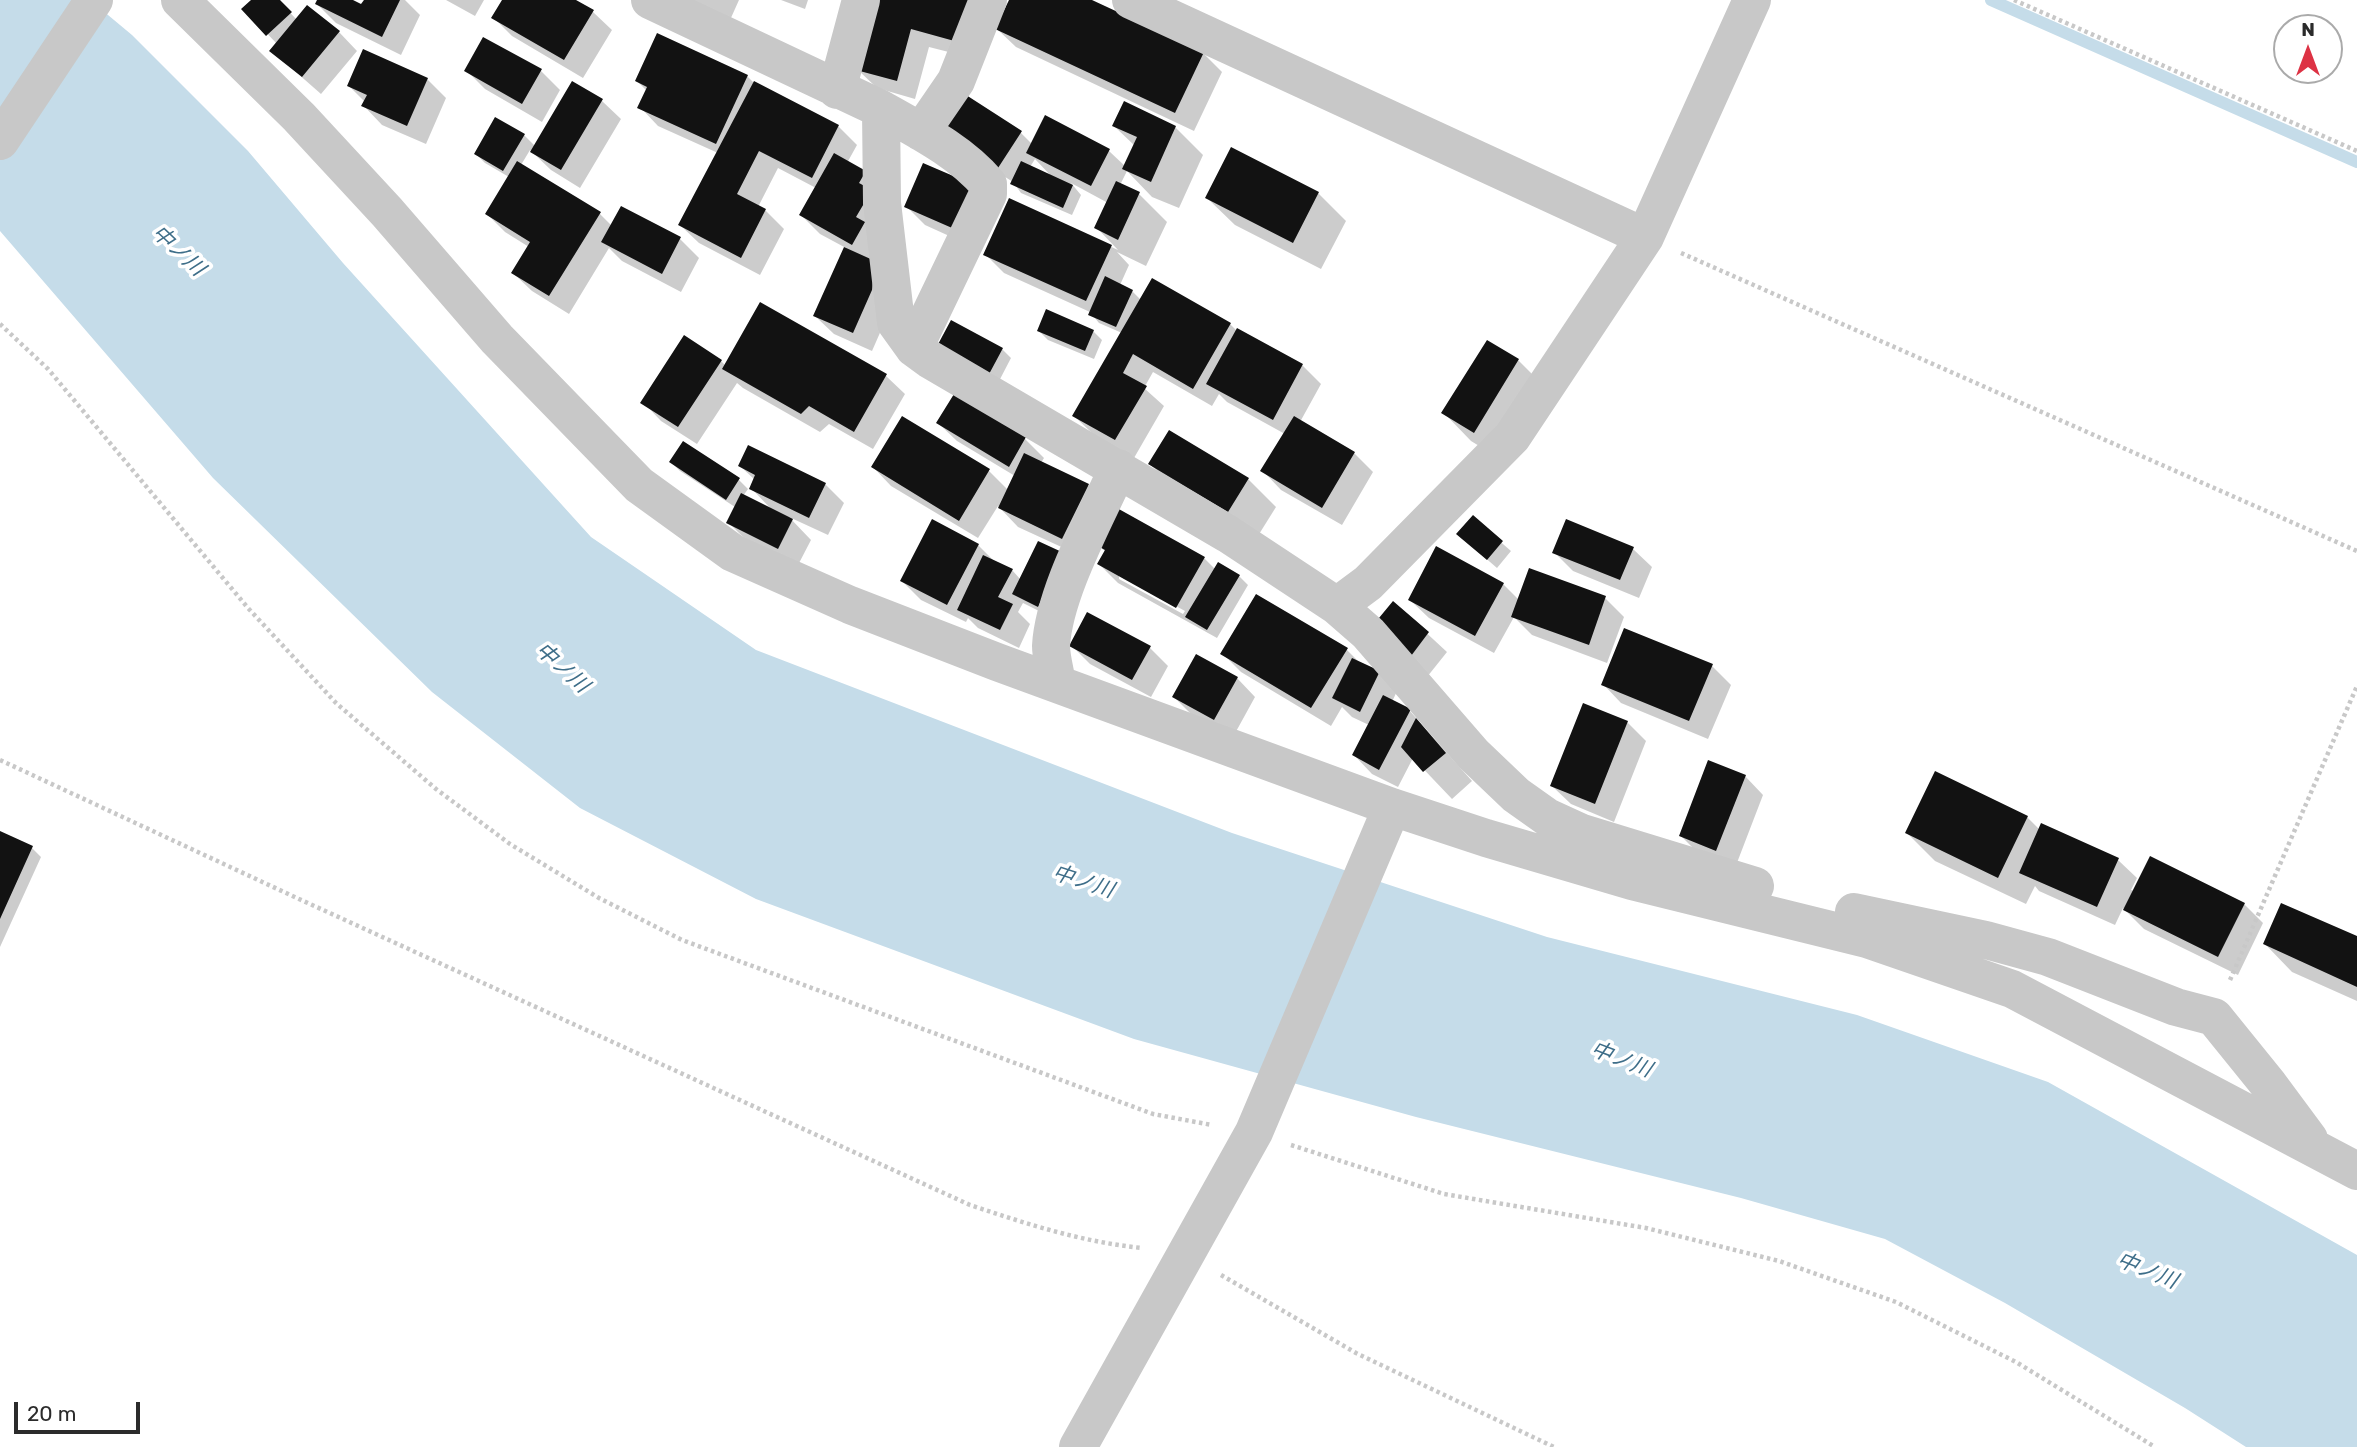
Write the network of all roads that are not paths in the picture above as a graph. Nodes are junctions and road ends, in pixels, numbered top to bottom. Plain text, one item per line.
1 (94, 0) edge
2 (650, 0) edge
3 (861, 0) edge
4 (988, 0) edge
5 (1131, 0) edge
6 (1752, 0) edge
7 (198, 6) edge
8 (837, 90) junction
9 (881, 109) junction
10 (921, 132) junction
11 (0, 141) edge
12 (1645, 237) junction
13 (914, 348) junction
14 (1118, 468) junction
15 (1337, 606) junction
16 (1057, 683) junction
17 (1392, 807) junction
18 (1780, 906) junction
19 (2314, 1146) junction
20 (2357, 1171) edge
21 (1078, 1447) edge

1 - 11 street
2 - 8 street
3 - 8 street
4 - 10 street
5 - 12 street
6 - 12 street
7 - 16 street
8 - 9 street
9 - 10 street
9 - 13 street
10 - 13 street
12 - 15 street
13 - 14 street
14 - 15 street
14 - 16 street
15 - 18 street
16 - 17 street
17 - 18 street
17 - 21 street
18 - 19 street
18 - 19 street
19 - 20 street

